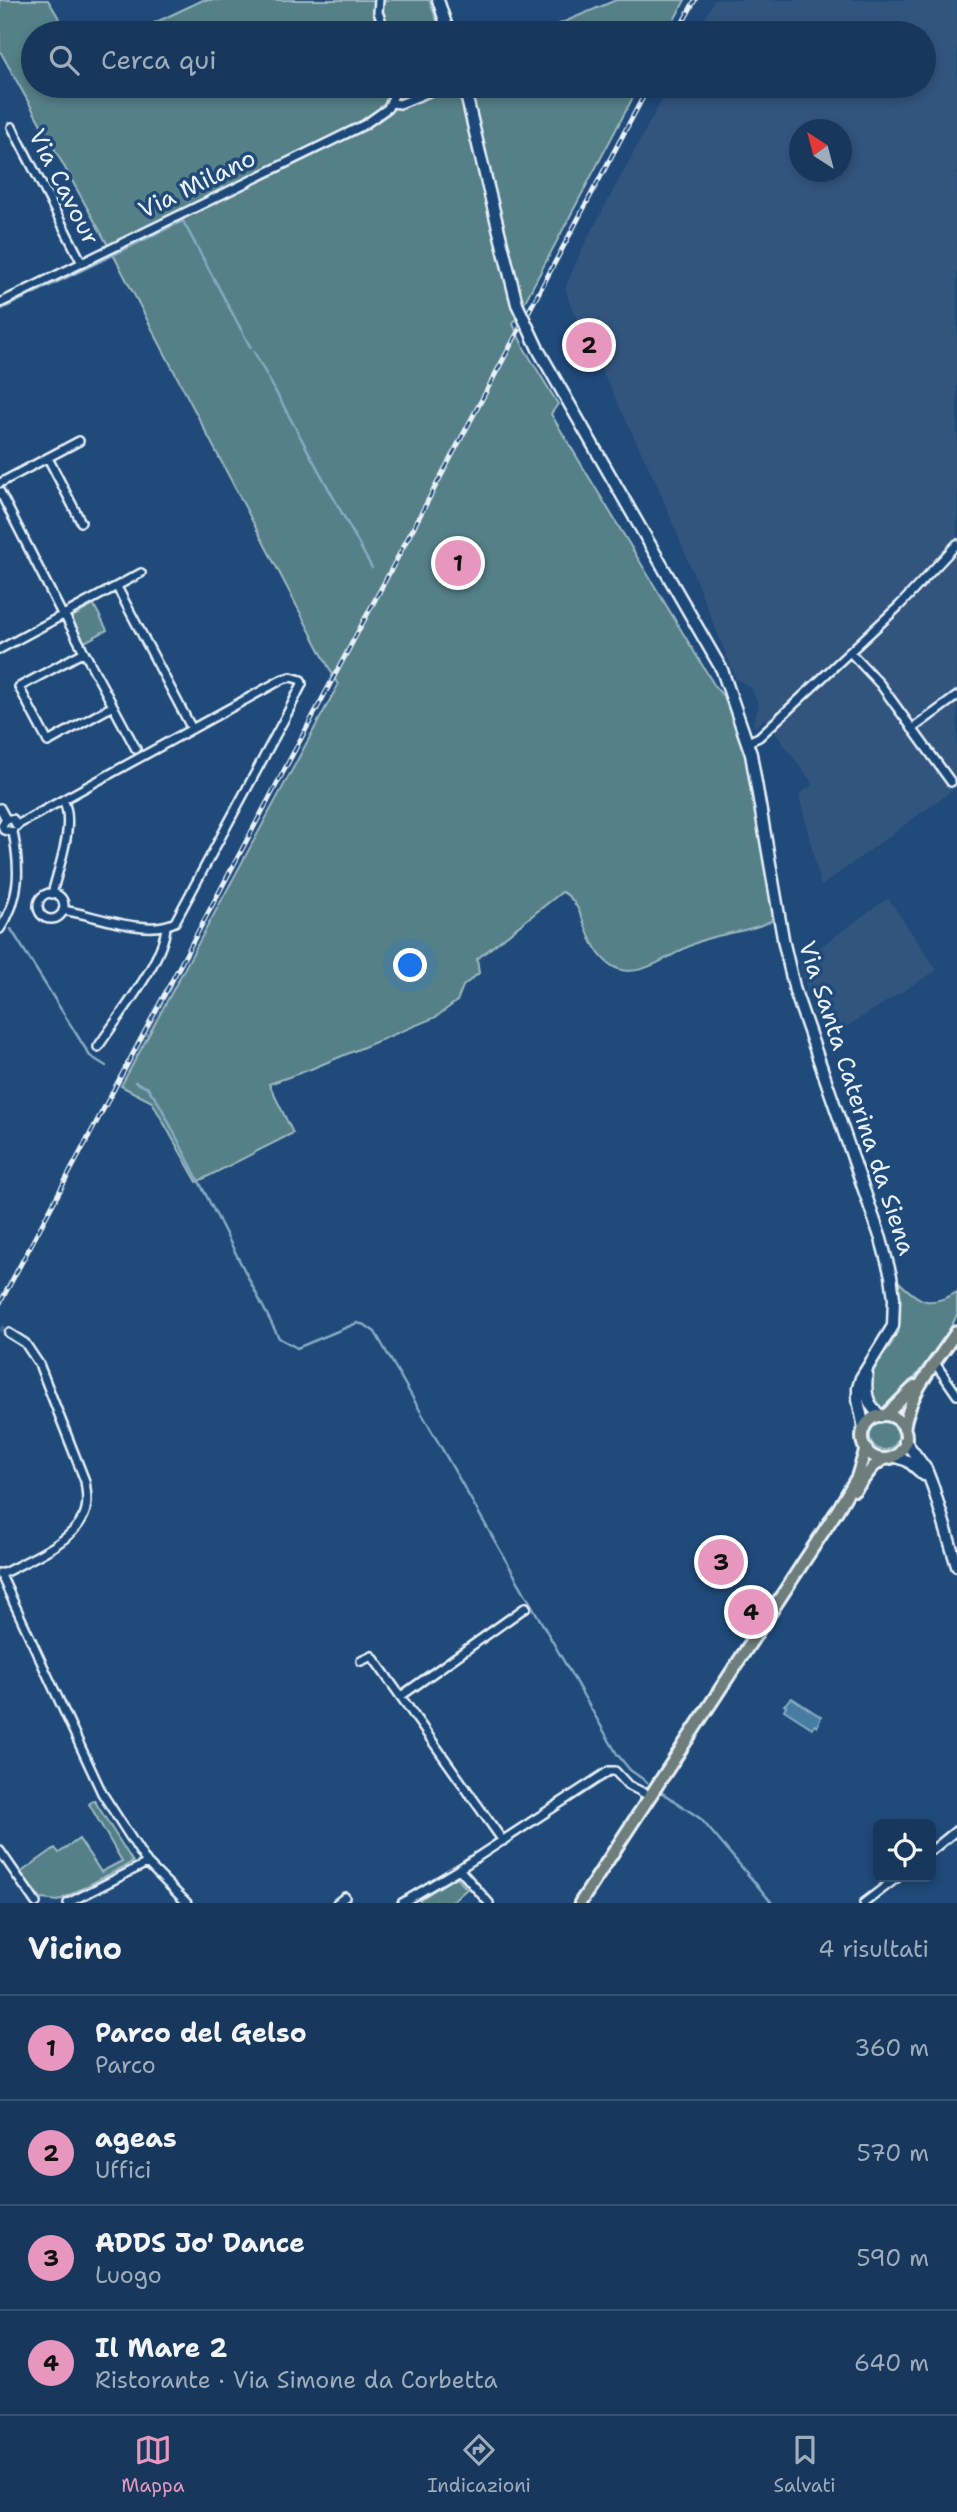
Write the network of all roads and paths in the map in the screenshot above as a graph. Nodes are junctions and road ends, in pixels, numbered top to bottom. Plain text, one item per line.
1 (379, 0) edge
2 (438, 0) edge
3 (381, 21) edge
4 (445, 21) edge
5 (393, 98) edge
6 (415, 98) edge
7 (467, 98) edge
8 (391, 103) junction
9 (12, 127) dead end
10 (82, 264) junction
11 (0, 303) edge
12 (79, 441) dead end
13 (48, 458) junction
14 (0, 483) edge
15 (0, 492) edge
16 (81, 522) dead end
17 (957, 544) edge
18 (141, 573) dead end
19 (117, 587) junction
20 (64, 616) junction
21 (1, 647) edge
22 (84, 652) junction
23 (850, 652) junction
24 (957, 696) edge
25 (113, 706) junction
26 (192, 729) junction
27 (912, 729) junction
28 (748, 742) junction
29 (136, 749) dead end
30 (951, 782) dead end
31 (62, 800) junction
32 (0, 808) edge
33 (6, 819) junction
34 (1, 828) edge
35 (15, 829) junction
36 (52, 894) junction
37 (63, 910) junction
38 (166, 927) junction
39 (0, 929) edge
40 (98, 1047) dead end
41 (957, 1331) edge
42 (9, 1333) tunnel mouth
43 (935, 1363) junction
44 (868, 1367) junction
45 (927, 1374) junction
46 (957, 1395) edge
47 (883, 1415) junction
48 (864, 1428) junction
49 (904, 1429) junction
50 (905, 1441) junction
51 (866, 1448) junction
52 (889, 1457) junction
53 (932, 1483) junction
54 (837, 1511) junction
55 (957, 1566) edge
56 (0, 1574) edge
57 (526, 1607) dead end
58 (361, 1661) dead end
59 (401, 1696) junction
60 (650, 1797) junction
61 (957, 1830) edge
62 (503, 1840) junction
63 (936, 1847) edge
64 (0, 1851) edge
65 (147, 1863) junction
66 (459, 1869) junction
67 (891, 1882) edge
68 (483, 1896) junction
69 (345, 1897) dead end
70 (36, 1903) edge
71 (68, 1903) edge
72 (187, 1903) edge
73 (337, 1903) edge
74 (402, 1903) edge
75 (475, 1903) edge
76 (489, 1903) edge
77 (580, 1903) edge
78 (864, 1903) edge

1 - 3 street
2 - 4 street
5 - 8 street, Via Milano
6 - 8 street
7 - 28 street, Via Santa Caterina da Siena, bridge
8 - 10 street, Via Milano
9 - 10 street, Via Cavour
10 - 11 street, Via Milano
12 - 13 street
13 - 14 street
13 - 16 street
15 - 20 street
17 - 23 street
18 - 19 street
19 - 20 street
19 - 26 street
20 - 21 street
20 - 22 street
22 - 25 street
22 - 25 street
23 - 27 street
23 - 28 street
24 - 27 street
25 - 29 street
26 - 31 street
26 - 38 street
27 - 30 street
28 - 44 street, Via Santa Caterina da Siena
31 - 35 street
31 - 36 street
32 - 33 street
33 - 34 street
33 - 35 street
34 - 35 street
35 - 39 street
36 - 37 street
36 - 37 street
37 - 38 street
38 - 40 street
41 - 43 main road
42 - 56 street
43 - 45 main road
43 - 46 street
44 - 47 street
44 - 48 street, Via Santa Caterina da Siena
45 - 47 main road
45 - 49 main road
47 - 48 main road
47 - 49 main road
48 - 51 main road
49 - 50 main road
50 - 52 main road
50 - 53 street
51 - 52 main road
51 - 54 main road
52 - 53 street
52 - 54 main road
53 - 55 street
54 - 60 main road
56 - 65 street
57 - 59 street
58 - 59 street
59 - 62 street
60 - 62 street
60 - 77 main road
61 - 63 street
62 - 66 street
64 - 70 street
65 - 71 street
65 - 72 street
66 - 68 street
66 - 74 street
67 - 78 street
68 - 75 street
68 - 76 street
69 - 73 street

